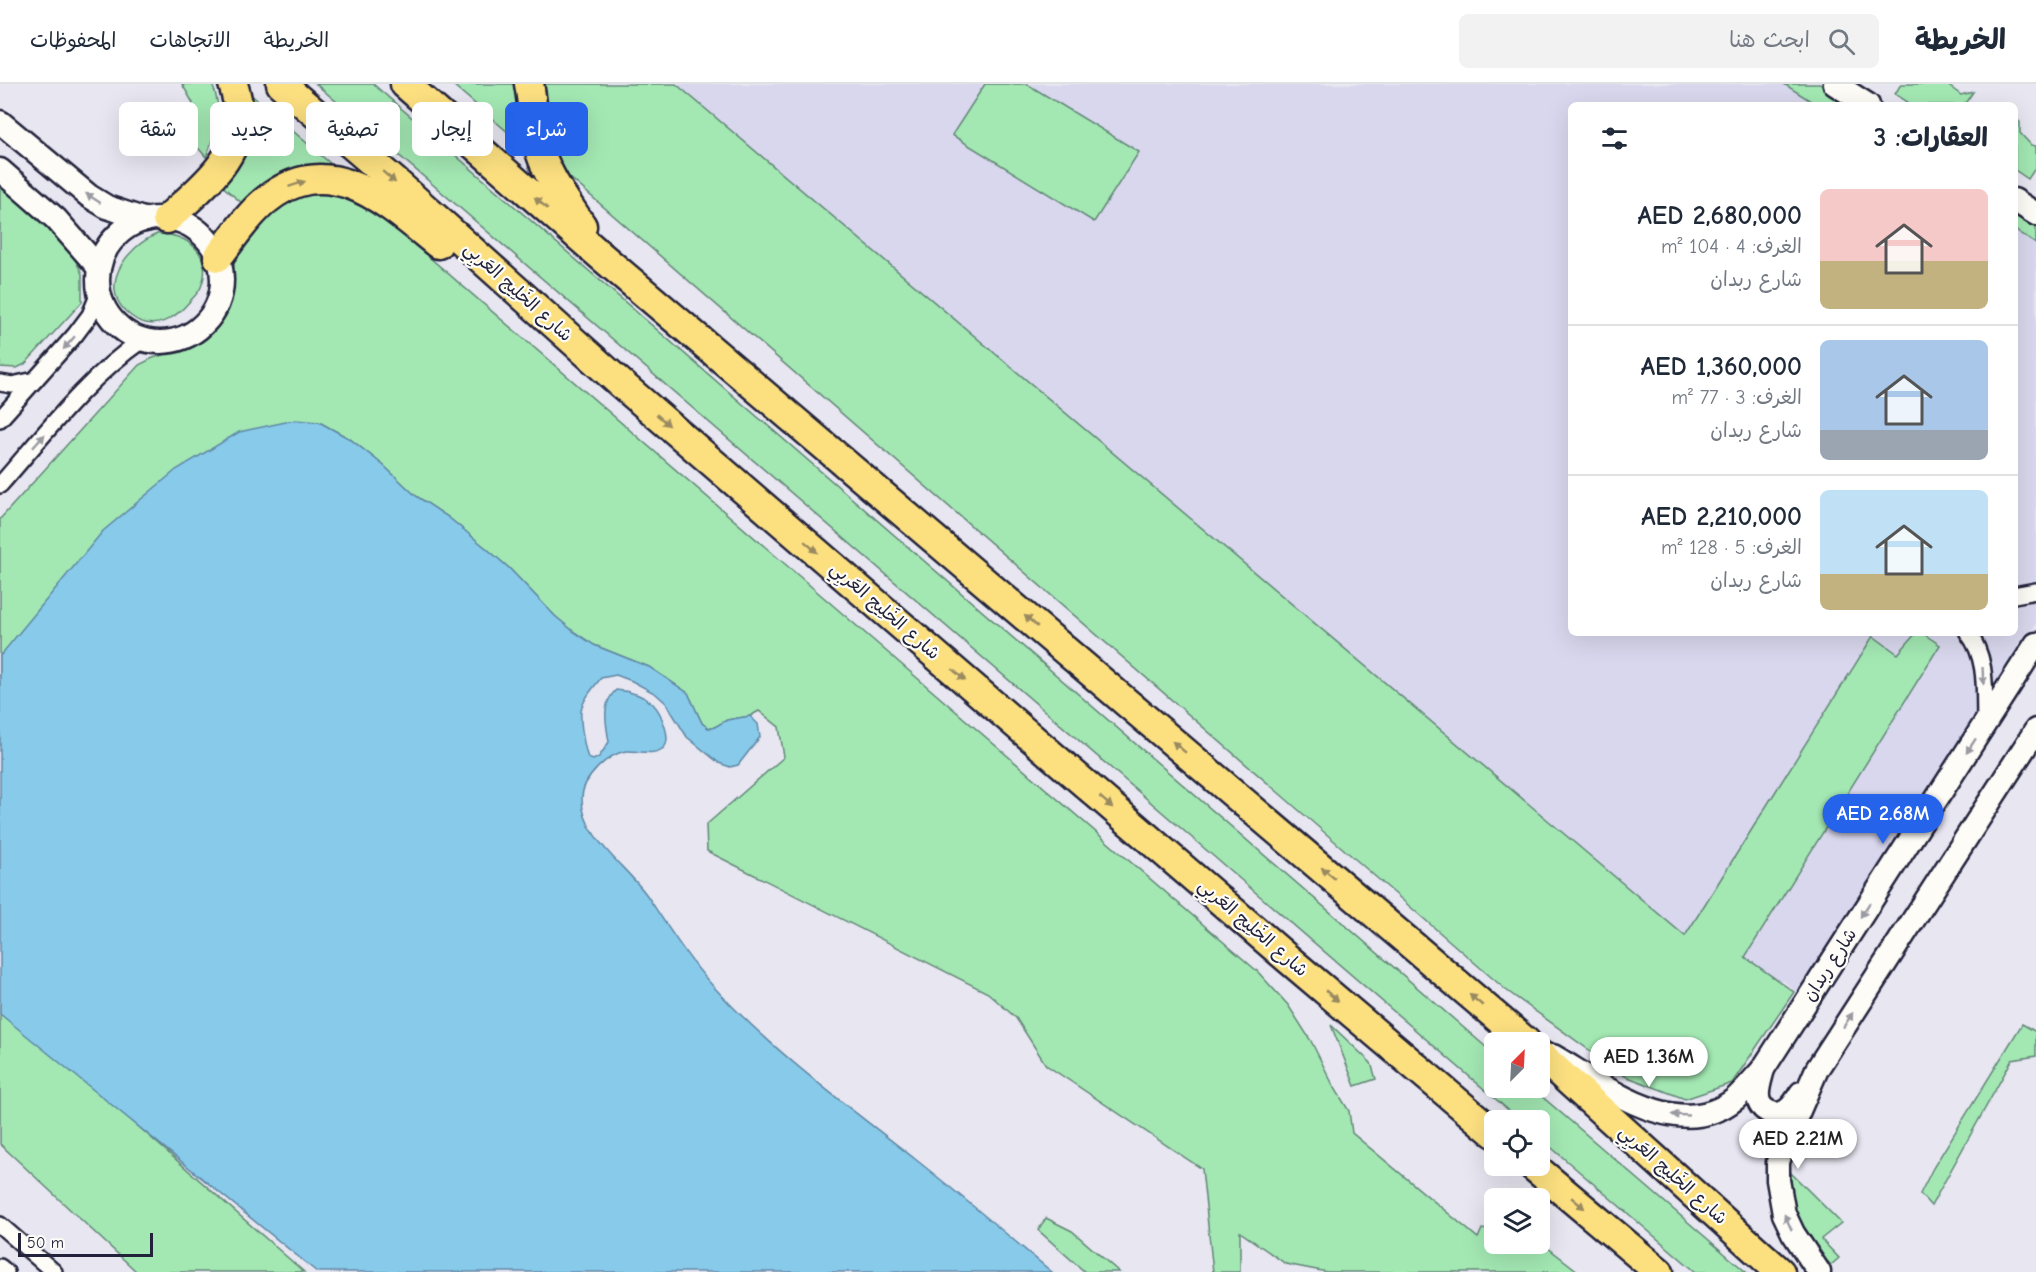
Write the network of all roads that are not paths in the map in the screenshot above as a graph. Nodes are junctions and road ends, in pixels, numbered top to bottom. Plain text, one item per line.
1 (233, 84) edge
2 (281, 84) edge
3 (405, 84) edge
4 (529, 84) edge
5 (1835, 84) edge
6 (1863, 102) edge
7 (0, 122) edge
8 (0, 170) edge
9 (2018, 203) edge
10 (2036, 214) edge
11 (157, 219) junction
12 (601, 256) junction
13 (218, 257) junction
14 (99, 268) junction
15 (99, 293) junction
16 (142, 340) junction
17 (35, 380) junction
18 (619, 382) junction
19 (0, 383) edge
20 (0, 419) edge
21 (0, 485) edge
22 (2036, 591) edge
23 (2018, 595) edge
24 (1970, 636) edge
25 (2036, 644) edge
26 (1985, 723) junction
27 (2036, 730) edge
28 (1516, 1032) edge
29 (1550, 1056) edge
30 (1550, 1062) edge
31 (1763, 1069) junction
32 (1816, 1069) junction
33 (1484, 1125) edge
34 (1545, 1176) edge
35 (0, 1225) edge
36 (0, 1267) edge
37 (6, 1272) edge
38 (54, 1272) edge
39 (1659, 1272) edge
40 (1780, 1272) edge
41 (1819, 1272) edge

1 - 11 highway
2 -> 18 highway, شارع الخَلِيج العَربِي
12 -> 3 highway, شارع الخَلِيج العَربِي
4 - 12 highway
5 - 6 main road
11 -> 7 main road
8 - 14 main road
9 - 10 main road
11 - 13 main road
11 - 14 main road
28 -> 12 highway, شارع الخَلِيج العَربِي
13 - 16 main road
13 -> 18 highway
14 - 15 main road
15 - 16 main road
15 -> 17 street
21 -> 16 street
17 - 19 street
17 - 20 street
18 -> 33 highway, شارع الخَلِيج العَربِي
22 - 23 street
24 -> 26 street
25 - 26 main road, شارع ربدان
26 -> 31 main road, شارع ربدان
32 -> 27 main road
31 -> 29 main road, شارع ربدان
30 - 40 highway, شارع الخَلِيج العَربِي
31 - 32 main road
41 -> 32 main road
34 -> 39 highway
35 - 38 street
36 - 37 street

